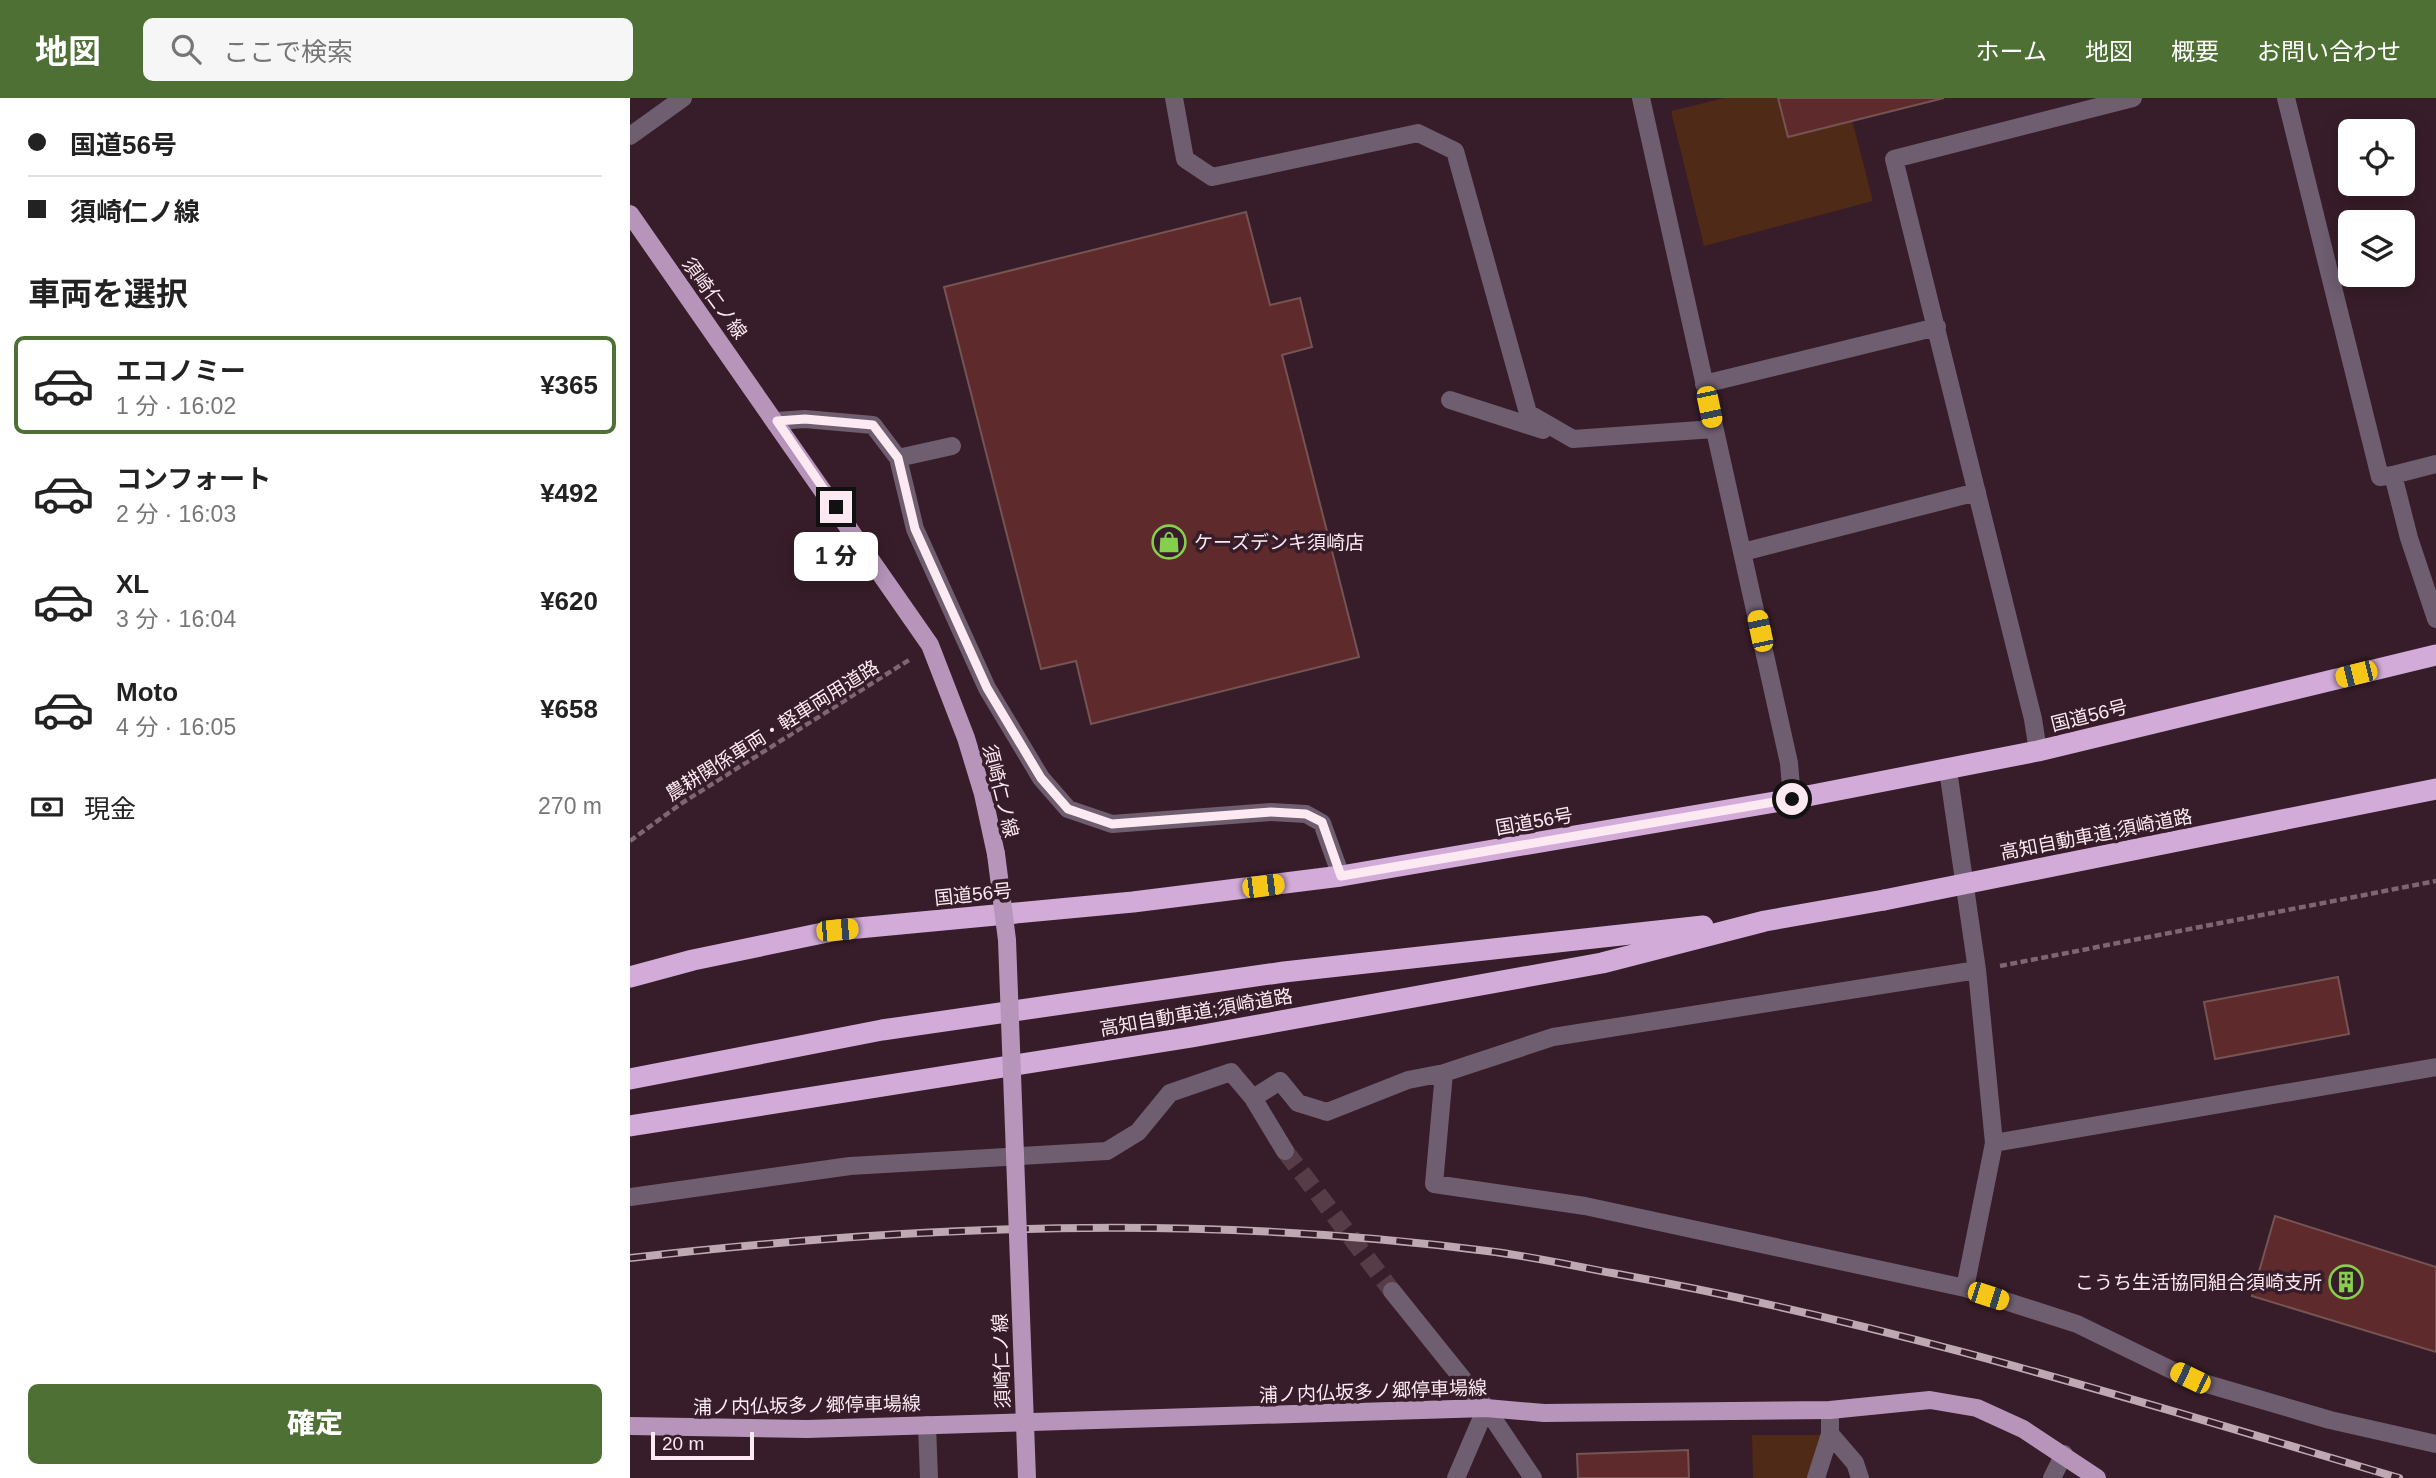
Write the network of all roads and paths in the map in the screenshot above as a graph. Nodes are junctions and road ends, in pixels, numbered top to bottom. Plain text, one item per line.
1 (683, 98) edge
2 (1174, 98) edge
3 (1642, 98) edge
4 (2133, 98) edge
5 (2286, 98) edge
6 (630, 136) edge
7 (630, 214) edge
8 (1937, 327) junction
9 (1704, 384) junction
10 (1450, 400) dead end
11 (777, 421) junction
12 (1714, 429) junction
13 (1573, 439) junction
14 (952, 446) dead end
15 (898, 458) junction
16 (2436, 464) edge
17 (2393, 475) junction
18 (1977, 492) junction
19 (1743, 552) junction
20 (2436, 619) edge
21 (930, 645) junction
22 (2436, 654) edge
23 (2038, 751) junction
24 (1948, 770) junction
25 (2436, 789) edge
26 (1792, 799) junction
27 (630, 841) edge
28 (1341, 876) junction
29 (2436, 881) edge
30 (1765, 921) junction
31 (1977, 970) junction
32 (630, 978) edge
33 (2436, 1067) edge
34 (1444, 1073) junction
35 (630, 1079) edge
36 (1253, 1098) junction
37 (630, 1126) edge
38 (1994, 1143) junction
39 (1285, 1152) tunnel mouth
40 (630, 1196) edge
41 (1965, 1288) junction
42 (1392, 1291) tunnel mouth
43 (1486, 1408) junction
44 (1830, 1410) junction
45 (927, 1425) junction
46 (630, 1426) edge
47 (1830, 1434) junction
48 (2436, 1444) edge
49 (2064, 1454) junction
50 (929, 1478) edge
51 (1027, 1478) edge
52 (1456, 1478) edge
53 (1533, 1478) edge
54 (1816, 1478) edge
55 (1860, 1478) edge
56 (2052, 1478) edge
57 (2098, 1478) edge

1 - 6 street
2 - 13 street
3 - 9 street
4 - 8 street
5 - 17 street
7 - 11 main road, 須崎仁ノ線
8 - 9 street
8 - 18 street
9 - 12 street
10 - 13 street
11 - 15 street
11 - 21 main road, 須崎仁ノ線
12 - 13 street
12 - 19 street
14 - 15 street
15 - 28 street
16 - 17 street
17 - 20 street
18 - 19 street
18 - 23 street
19 - 26 street
21 - 27 path, 農耕関係車両・軽車両用道路
21 - 51 main road, 須崎仁ノ線, bridge
22 - 23 highway, 国道56号
23 - 24 highway, 国道56号
24 - 26 highway, 国道56号
24 - 31 street
25 - 30 highway, 高知自動車道;須崎道路, bridge
26 - 28 highway, 国道56号
28 - 32 highway, 国道56号
29 - 31 path
30 - 35 highway, 高知自動車道;須崎道路
30 - 37 highway, 高知自動車道;須崎道路
31 - 34 street
31 - 38 street
33 - 38 street
34 - 36 street
34 - 41 street
36 - 39 street
36 - 40 street
38 - 41 street
41 - 48 street
42 - 43 street
43 - 44 main road, 浦ノ内仏坂多ノ郷停車場線
43 - 45 main road, 浦ノ内仏坂多ノ郷停車場線
43 - 52 street
43 - 53 street
44 - 47 street
44 - 49 main road, 浦ノ内仏坂多ノ郷停車場線
45 - 46 main road, 浦ノ内仏坂多ノ郷停車場線
45 - 50 street
47 - 54 street
47 - 55 street
49 - 56 street
49 - 57 main road, 浦ノ内仏坂多ノ郷停車場線

